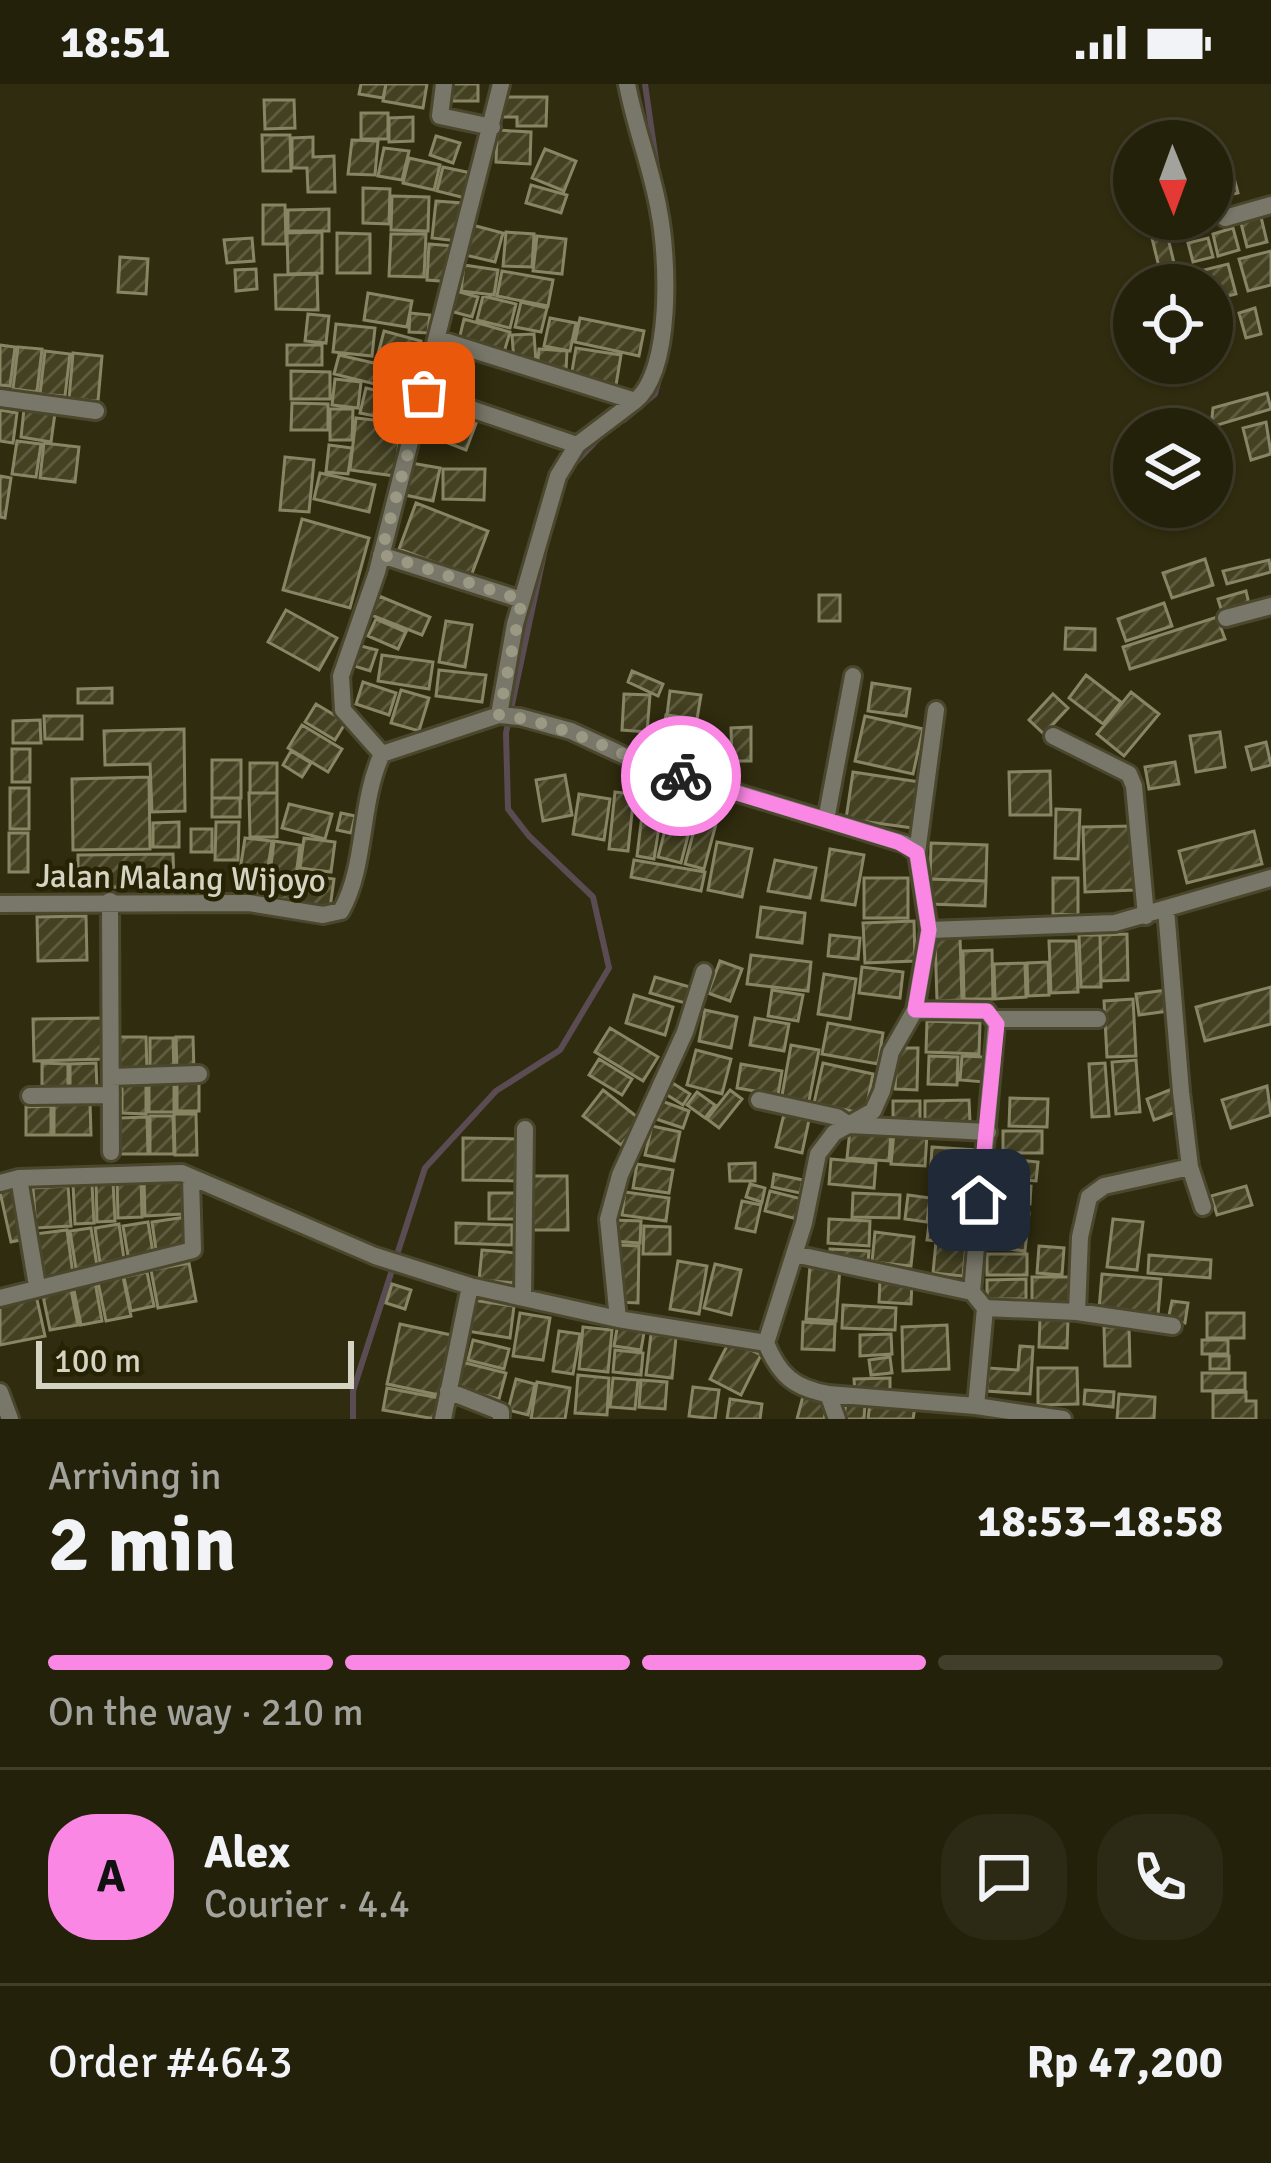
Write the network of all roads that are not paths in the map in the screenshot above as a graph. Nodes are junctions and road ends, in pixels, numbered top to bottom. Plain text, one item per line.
1 (444, 84) edge
2 (502, 84) edge
3 (627, 84) edge
4 (492, 127) junction
5 (1271, 205) edge
6 (1233, 216) edge
7 (438, 339) junction
8 (424, 393) junction
9 (0, 398) edge
10 (635, 401) junction
11 (96, 411) dead end
12 (577, 445) junction
13 (381, 554) junction
14 (522, 600) junction
15 (1271, 605) edge
16 (1226, 618) dead end
17 (854, 676) dead end
18 (936, 710) dead end
19 (508, 716) junction
20 (1053, 736) dead end
21 (382, 754) junction
22 (826, 820) junction
23 (917, 853) junction
24 (1271, 878) edge
25 (110, 901) junction
26 (0, 904) edge
27 (1166, 910) junction
28 (1141, 918) junction
29 (929, 930) junction
30 (704, 972) dead end
31 (915, 1010) junction
32 (995, 1019) junction
33 (1098, 1019) dead end
34 (200, 1074) dead end
35 (111, 1086) junction
36 (31, 1096) dead end
37 (759, 1100) dead end
38 (849, 1125) junction
39 (525, 1130) dead end
40 (988, 1132) junction
41 (111, 1152) dead end
42 (1190, 1167) junction
43 (19, 1178) junction
44 (0, 1183) edge
45 (200, 1183) junction
46 (1203, 1207) dead end
47 (794, 1254) junction
48 (37, 1286) junction
49 (470, 1286) junction
50 (972, 1292) junction
51 (523, 1296) junction
52 (0, 1298) edge
53 (985, 1308) junction
54 (1077, 1312) junction
55 (618, 1318) junction
56 (1173, 1326) dead end
57 (766, 1343) junction
58 (448, 1391) junction
59 (0, 1392) edge
60 (828, 1394) junction
61 (976, 1406) junction
62 (923, 1410) edge
63 (10, 1419) edge
64 (443, 1419) edge
65 (501, 1419) edge
66 (837, 1419) edge
67 (1063, 1419) edge

1 - 4 street
2 - 4 street
3 - 10 street
4 - 7 street
5 - 6 street
7 - 8 street
7 - 10 street
8 - 12 street
8 - 13 street
9 - 11 street
10 - 12 street
12 - 14 street
13 - 14 street
13 - 21 street
14 - 19 street
15 - 16 street
17 - 22 street
18 - 23 street
19 - 21 street
19 - 22 street
20 - 28 street
21 - 25 street, Jalan Malang Wijoyo
22 - 23 street
23 - 29 street
24 - 27 street
25 - 26 street, Jalan Malang Wijoyo
25 - 35 street
27 - 28 street
27 - 42 street
28 - 29 street
29 - 31 street
30 - 55 street
31 - 32 street
31 - 38 street
32 - 33 street
32 - 40 street
34 - 35 street
35 - 36 street
35 - 41 street
37 - 38 street
38 - 40 street
38 - 47 street
39 - 51 street
40 - 50 street
42 - 46 street
42 - 54 street
43 - 44 street
43 - 45 street
43 - 48 street
45 - 48 street
45 - 49 street
47 - 50 street
47 - 57 street
48 - 52 street
49 - 51 street
49 - 58 street
50 - 53 street
51 - 55 street
53 - 54 street
53 - 61 street
54 - 56 street
55 - 57 street
57 - 60 street
58 - 64 street
58 - 65 street
59 - 63 street
60 - 62 street
60 - 66 street
61 - 62 street
61 - 67 street

